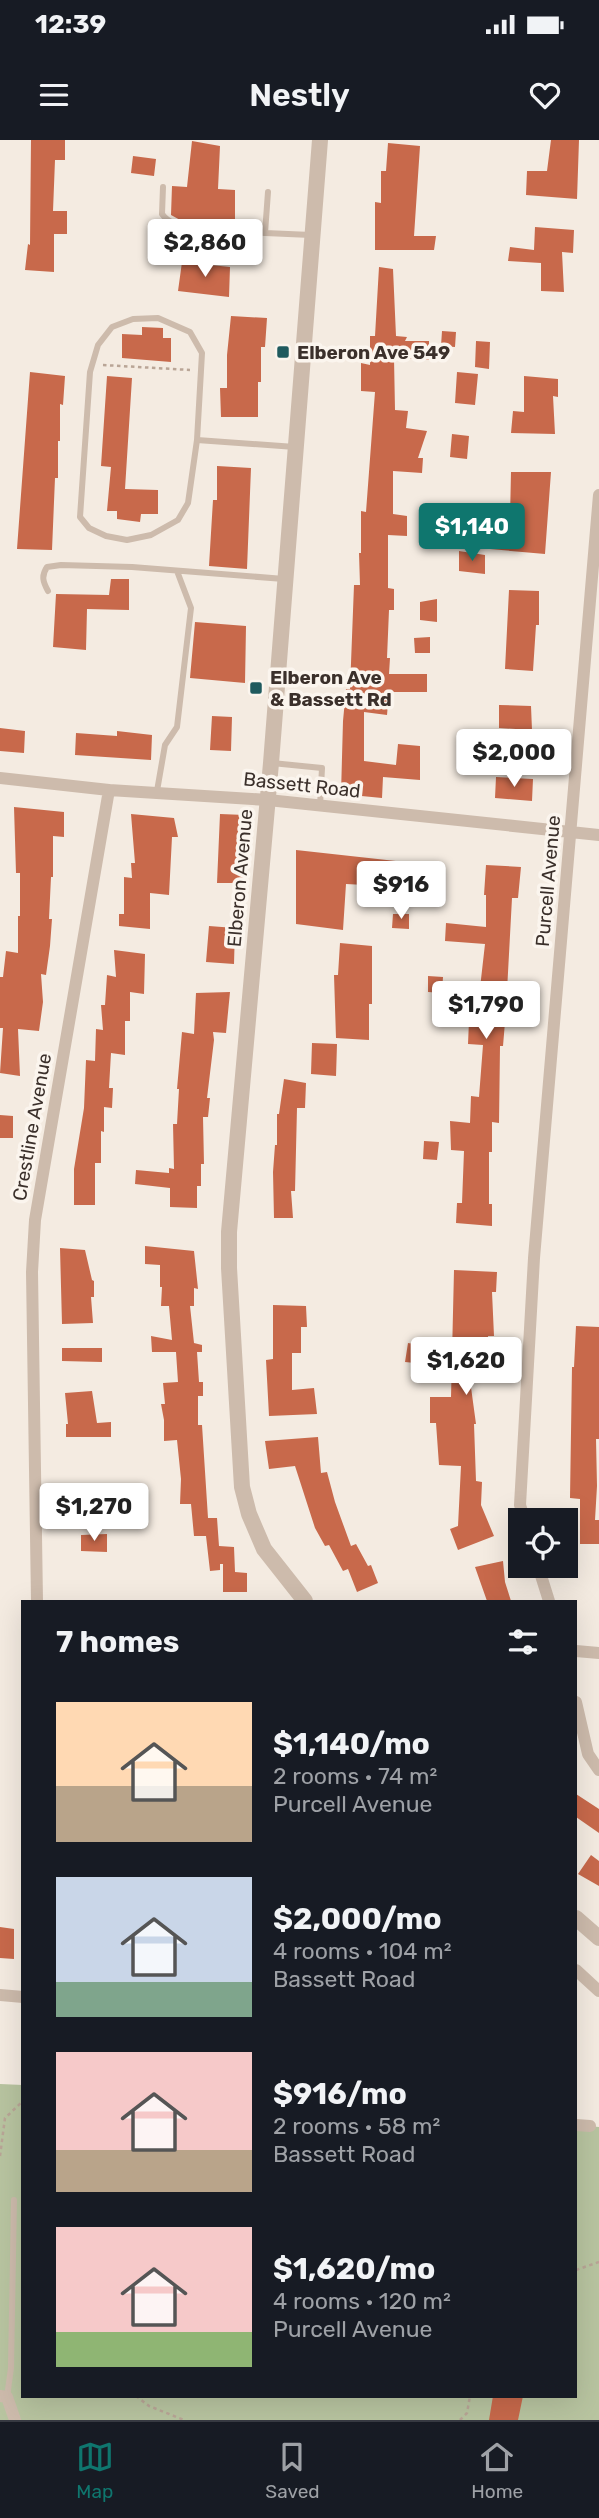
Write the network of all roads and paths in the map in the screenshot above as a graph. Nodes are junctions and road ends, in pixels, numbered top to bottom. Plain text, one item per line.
1 (320, 140) edge
2 (163, 187) dead end
3 (268, 192) dead end
4 (265, 233) junction
5 (313, 235) junction
6 (93, 364) junction
7 (201, 370) junction
8 (197, 440) junction
9 (297, 447) junction
10 (599, 495) edge
11 (177, 571) junction
12 (286, 579) junction
13 (48, 591) dead end
14 (271, 763) junction
15 (0, 779) edge
16 (109, 790) junction
17 (157, 791) junction
18 (268, 800) junction
19 (320, 806) junction
20 (572, 833) junction
21 (599, 835) edge
22 (521, 1508) edge
23 (542, 1578) edge
24 (37, 1600) edge
25 (304, 1600) edge
26 (549, 1600) edge
27 (577, 1651) edge
28 (599, 1653) edge
29 (577, 1706) edge
30 (599, 1770) edge
31 (577, 1920) edge
32 (599, 1938) edge
33 (577, 1971) edge
34 (599, 1991) edge
35 (0, 1995) edge
36 (21, 1997) edge
37 (21, 2103) edge
38 (577, 2125) edge
39 (590, 2126) dead end
40 (0, 2156) edge
41 (14, 2200) dead end
42 (599, 2262) edge
43 (577, 2270) edge
44 (4, 2396) edge
45 (139, 2398) edge
46 (470, 2398) edge
47 (15, 2420) edge
48 (184, 2420) edge
49 (460, 2420) edge

1 - 5 street, Elberon Avenue
2 - 4 lane
3 - 4 lane
4 - 5 lane
5 - 9 street, Elberon Avenue
6 - 7 path
6 - 7 lane
6 - 8 lane
7 - 8 lane
8 - 9 lane
9 - 12 street, Elberon Avenue
10 - 20 street, Purcell Avenue
11 - 12 lane
11 - 13 lane
11 - 17 lane
12 - 14 street, Elberon Avenue
14 - 18 street, Elberon Avenue
14 - 19 lane
15 - 16 street, Bassett Road
16 - 17 street, Bassett Road
16 - 24 street, Crestline Avenue
17 - 18 street, Bassett Road
18 - 19 street, Bassett Road
18 - 25 street, Elberon Avenue
19 - 20 street, Bassett Road
20 - 21 street, Bassett Road
20 - 22 street, Purcell Avenue
23 - 26 street
27 - 28 street
29 - 30 street
31 - 32 street
33 - 34 street
35 - 36 street
37 - 40 path
38 - 39 street
41 - 44 lane
42 - 43 path
44 - 47 street
45 - 48 path
46 - 49 path

